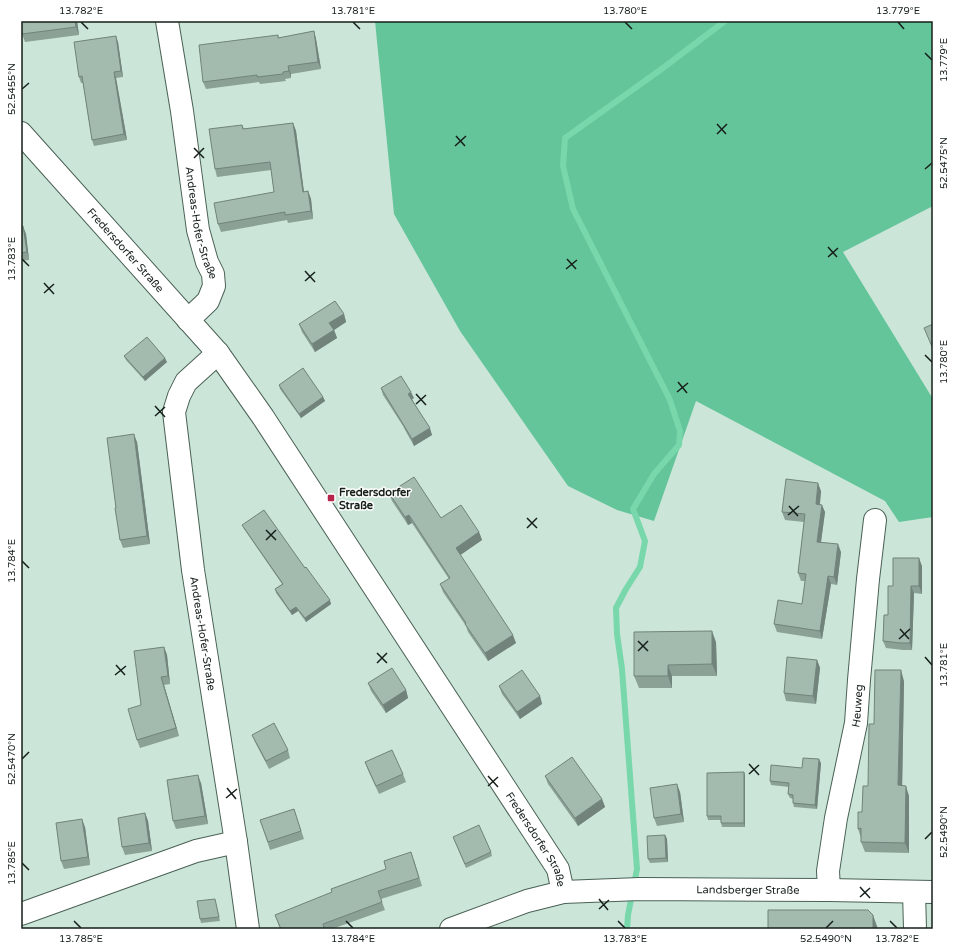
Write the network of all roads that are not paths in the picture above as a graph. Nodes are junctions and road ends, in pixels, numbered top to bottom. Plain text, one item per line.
1 (167, 21) edge
2 (21, 133) edge
3 (188, 320) junction
4 (218, 353) junction
5 (875, 520) dead end
6 (236, 842) junction
7 (829, 890) junction
8 (563, 892) junction
9 (923, 892) edge
10 (21, 914) edge
11 (248, 929) edge
12 (451, 929) edge
13 (915, 929) edge

1 - 3 street, Andreas-Hofer-Straße
2 - 3 street, Fredersdorfer Straße
3 - 4 street, Fredersdorfer Straße
4 - 6 street, Andreas-Hofer-Straße
4 - 8 street, Fredersdorfer Straße
5 - 7 street, Heuweg
6 - 10 street
6 - 11 street, Andreas-Hofer-Straße
7 - 8 street, Landsberger Straße
7 - 9 street, Landsberger Straße
8 - 12 street, Landsberger Straße
9 - 13 street

